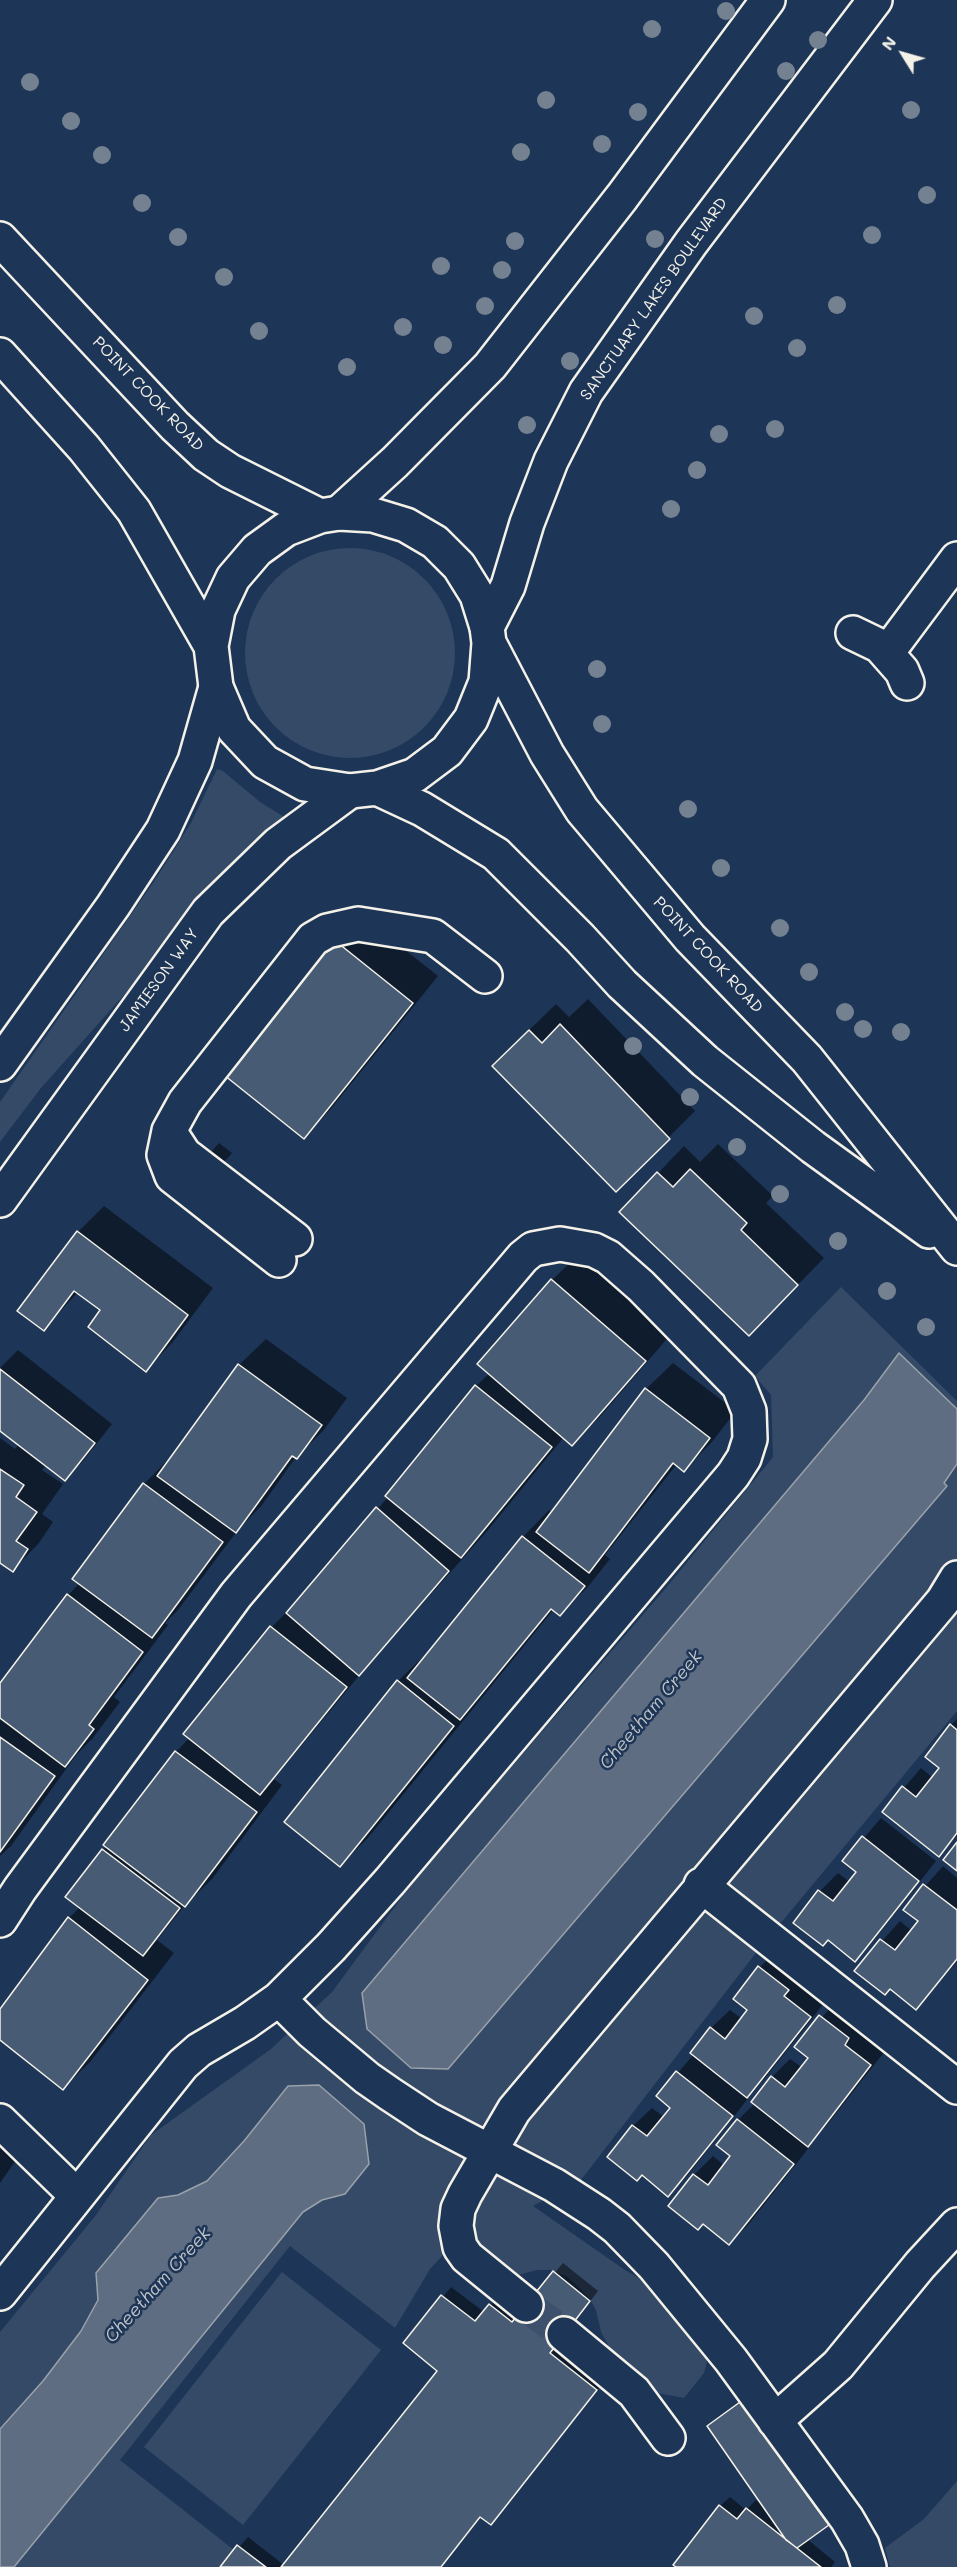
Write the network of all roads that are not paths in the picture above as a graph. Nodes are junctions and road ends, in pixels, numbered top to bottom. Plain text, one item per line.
1 (768, 0) edge
2 (875, 0) edge
3 (0, 239) edge
4 (0, 355) edge
5 (330, 515) junction
6 (957, 559) edge
7 (853, 633) dead end
8 (488, 635) junction
9 (212, 646) junction
10 (887, 653) junction
11 (907, 683) dead end
12 (216, 687) junction
13 (364, 790) junction
14 (485, 976) dead end
15 (0, 1064) edge
16 (0, 1200) edge
17 (287, 1250) dead end
18 (957, 1250) edge
19 (952, 1590) edge
20 (701, 1886) junction
21 (0, 1920) edge
22 (279, 1999) junction
23 (957, 2087) edge
24 (0, 2121) edge
25 (490, 2150) junction
26 (77, 2196) junction
27 (957, 2225) edge
28 (0, 2293) edge
29 (526, 2306) tunnel mouth
30 (564, 2334) tunnel mouth
31 (775, 2421) junction
32 (668, 2438) dead end
33 (869, 2567) edge

1 - 5 main road
2 - 8 main road, SANCTUARY LAKES BOULEVARD
3 - 5 main road, POINT COOK ROAD
4 - 9 main road
5 - 8 main road
5 - 9 main road
6 - 10 main road
7 - 10 main road
8 - 13 main road
8 - 18 main road, POINT COOK ROAD
9 - 12 main road
10 - 11 main road
12 - 13 main road
12 - 15 main road
13 - 16 main road, JAMIESON WAY
13 - 18 main road, POINT COOK ROAD
14 - 17 main road
19 - 20 main road
20 - 23 main road
20 - 25 main road
21 - 22 main road
22 - 25 main road
22 - 26 main road
24 - 26 main road
25 - 29 main road
25 - 31 main road
26 - 28 main road
27 - 31 main road
30 - 32 main road
31 - 33 main road

